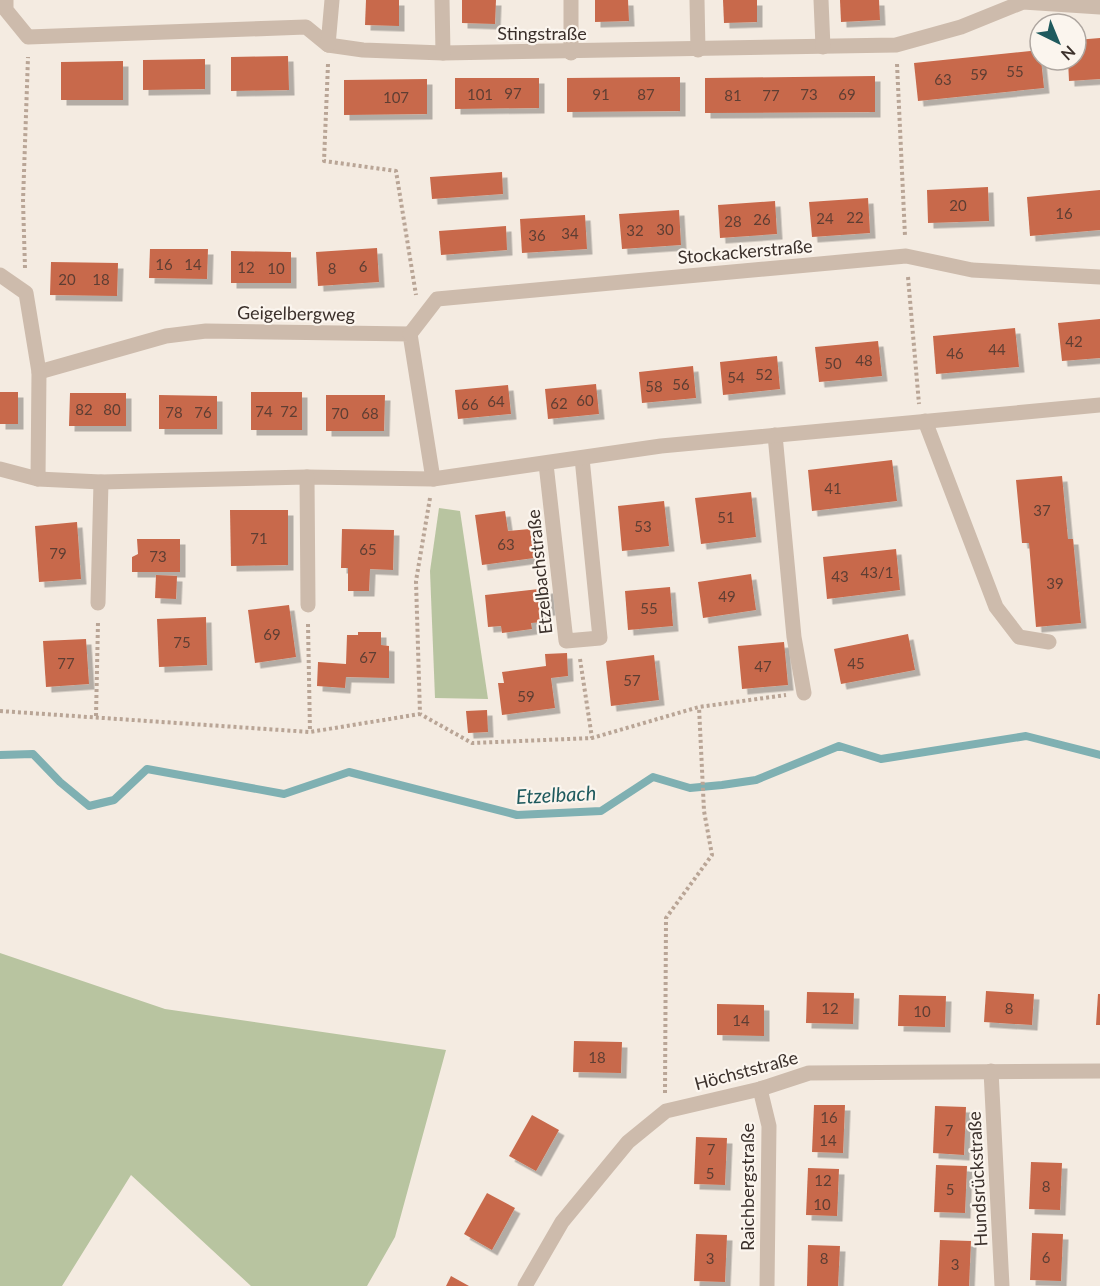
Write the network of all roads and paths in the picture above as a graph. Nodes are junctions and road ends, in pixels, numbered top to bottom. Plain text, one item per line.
1 (6, 0) edge
2 (332, 0) edge
3 (442, 0) edge
4 (571, 0) edge
5 (697, 0) edge
6 (821, 0) edge
7 (1022, 1) edge
8 (1100, 7) edge
9 (28, 37) junction
10 (328, 45) junction
11 (823, 47) junction
12 (698, 50) junction
13 (443, 53) junction
14 (571, 53) junction
15 (0, 275) edge
16 (1100, 278) edge
17 (26, 293) junction
18 (417, 300) dead end
19 (410, 334) junction
20 (39, 372) junction
21 (1100, 405) edge
22 (925, 421) junction
23 (775, 435) junction
24 (582, 458) junction
25 (546, 464) junction
26 (0, 469) edge
27 (308, 477) junction
28 (38, 479) junction
29 (433, 479) junction
30 (101, 482) junction
31 (98, 603) joint
32 (308, 605) joint
33 (579, 640) junction
34 (1049, 642) dead end
35 (804, 693) joint
36 (699, 707) junction
37 (0, 711) edge
38 (420, 714) junction
39 (96, 716) junction
40 (310, 732) junction
41 (592, 738) junction
42 (991, 1071) junction
43 (1100, 1071) edge
44 (760, 1089) junction
45 (666, 1111) junction
46 (525, 1286) edge
47 (766, 1286) edge
48 (1002, 1286) edge

1 - 9 street
2 - 10 street
3 - 13 street
4 - 14 street
5 - 12 street
6 - 11 street
7 - 8 street, Stingstraße
7 - 11 street, Stingstraße
9 - 10 street, Stingstraße
9 - 17 path
10 - 13 street, Stingstraße
10 - 18 path
11 - 12 street, Stingstraße
12 - 14 street, Stingstraße
13 - 14 street, Stingstraße
15 - 17 street
16 - 19 street, Stockackerstraße
17 - 20 street
19 - 20 street, Geigelbergweg
19 - 29 street
20 - 28 street
21 - 22 street
22 - 23 street
22 - 34 street
23 - 24 street
23 - 35 street
24 - 25 street
24 - 33 street, Etzelbachstraße
25 - 29 street
25 - 33 street, Etzelbachstraße
26 - 28 street
27 - 29 street
27 - 30 street
27 - 32 street
28 - 30 street
29 - 38 path
30 - 31 street
31 - 39 path
32 - 40 path
33 - 41 path
35 - 36 path
36 - 41 path
36 - 45 path
37 - 39 path
38 - 40 path
38 - 41 path
39 - 40 path
42 - 43 street, Höchststraße
42 - 44 street, Höchststraße
42 - 48 street, Hundsrückstraße
44 - 45 street, Höchststraße
44 - 47 street, Raichbergstraße
45 - 46 street, Höchststraße

